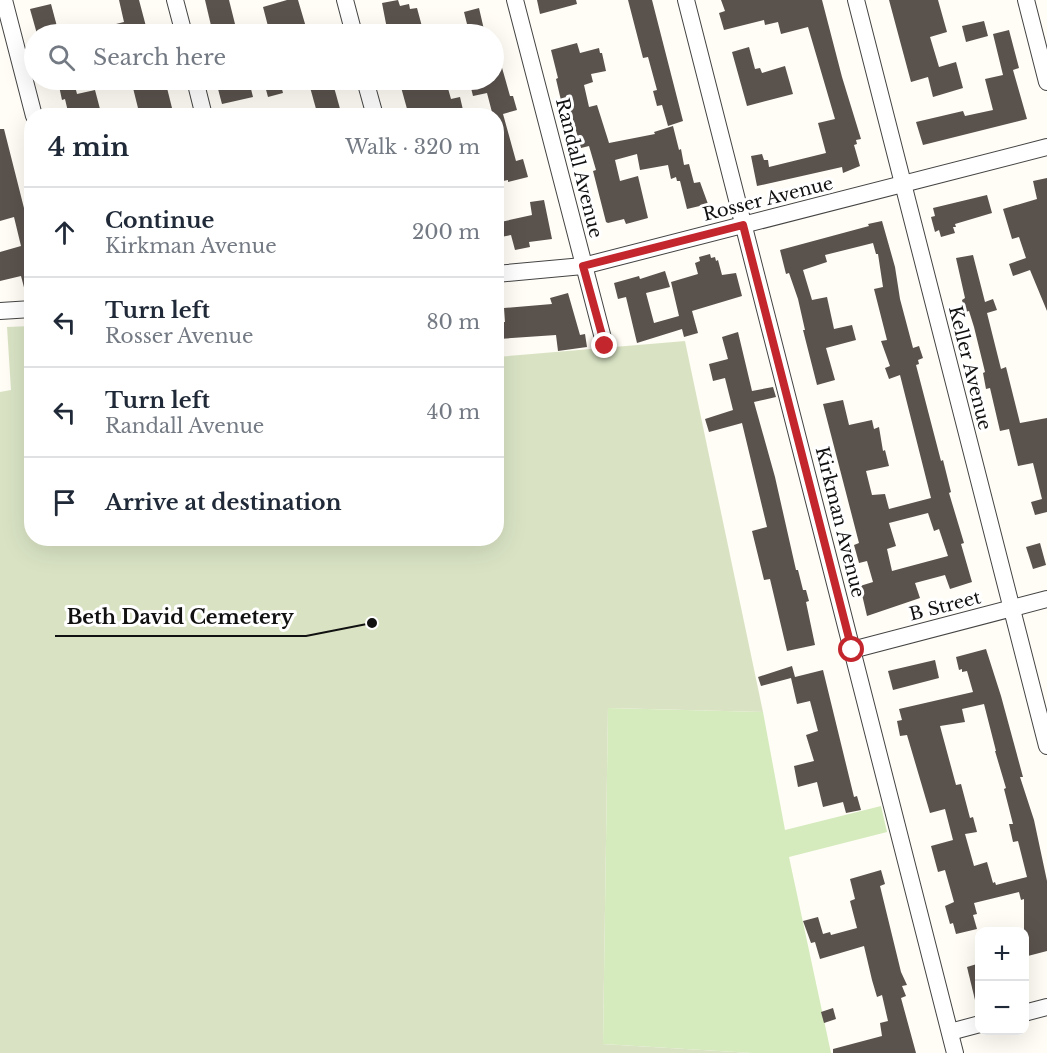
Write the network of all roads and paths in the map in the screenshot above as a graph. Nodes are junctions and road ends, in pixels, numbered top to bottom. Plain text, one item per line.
1 (4, 0) edge
2 (175, 0) edge
3 (345, 0) edge
4 (515, 0) edge
5 (686, 0) edge
6 (856, 0) edge
7 (1026, 0) edge
8 (181, 24) edge
9 (351, 24) edge
10 (24, 77) edge
11 (1047, 82) edge
12 (27, 90) edge
13 (198, 90) edge
14 (368, 90) edge
15 (32, 108) edge
16 (202, 108) edge
17 (373, 108) edge
18 (1047, 147) edge
19 (903, 184) junction
20 (743, 225) junction
21 (583, 266) junction
22 (504, 273) edge
23 (24, 310) edge
24 (0, 311) edge
25 (605, 346) dead end
26 (1047, 599) edge
27 (1012, 609) junction
28 (852, 650) junction
29 (1047, 746) edge
30 (1047, 1007) edge
31 (1029, 1012) edge
32 (975, 1025) edge
33 (950, 1032) junction
34 (955, 1053) edge

1 - 10 street
2 - 8 street
3 - 9 street
4 - 21 street, Randall Avenue
5 - 20 street, Kirkman Avenue
6 - 19 street, Keller Avenue
7 - 11 street
12 - 15 street
13 - 16 street
14 - 17 street
18 - 19 street, Rosser Avenue
19 - 20 street, Rosser Avenue
19 - 27 street, Keller Avenue
20 - 21 street, Rosser Avenue
20 - 28 street, Kirkman Avenue
21 - 22 street, Rosser Avenue
21 - 25 street, Randall Avenue
23 - 24 street
26 - 27 street, B Street
27 - 28 street, B Street
27 - 29 street, Keller Avenue
28 - 33 street, Kirkman Avenue
30 - 31 street
32 - 33 street
33 - 34 street, Kirkman Avenue

